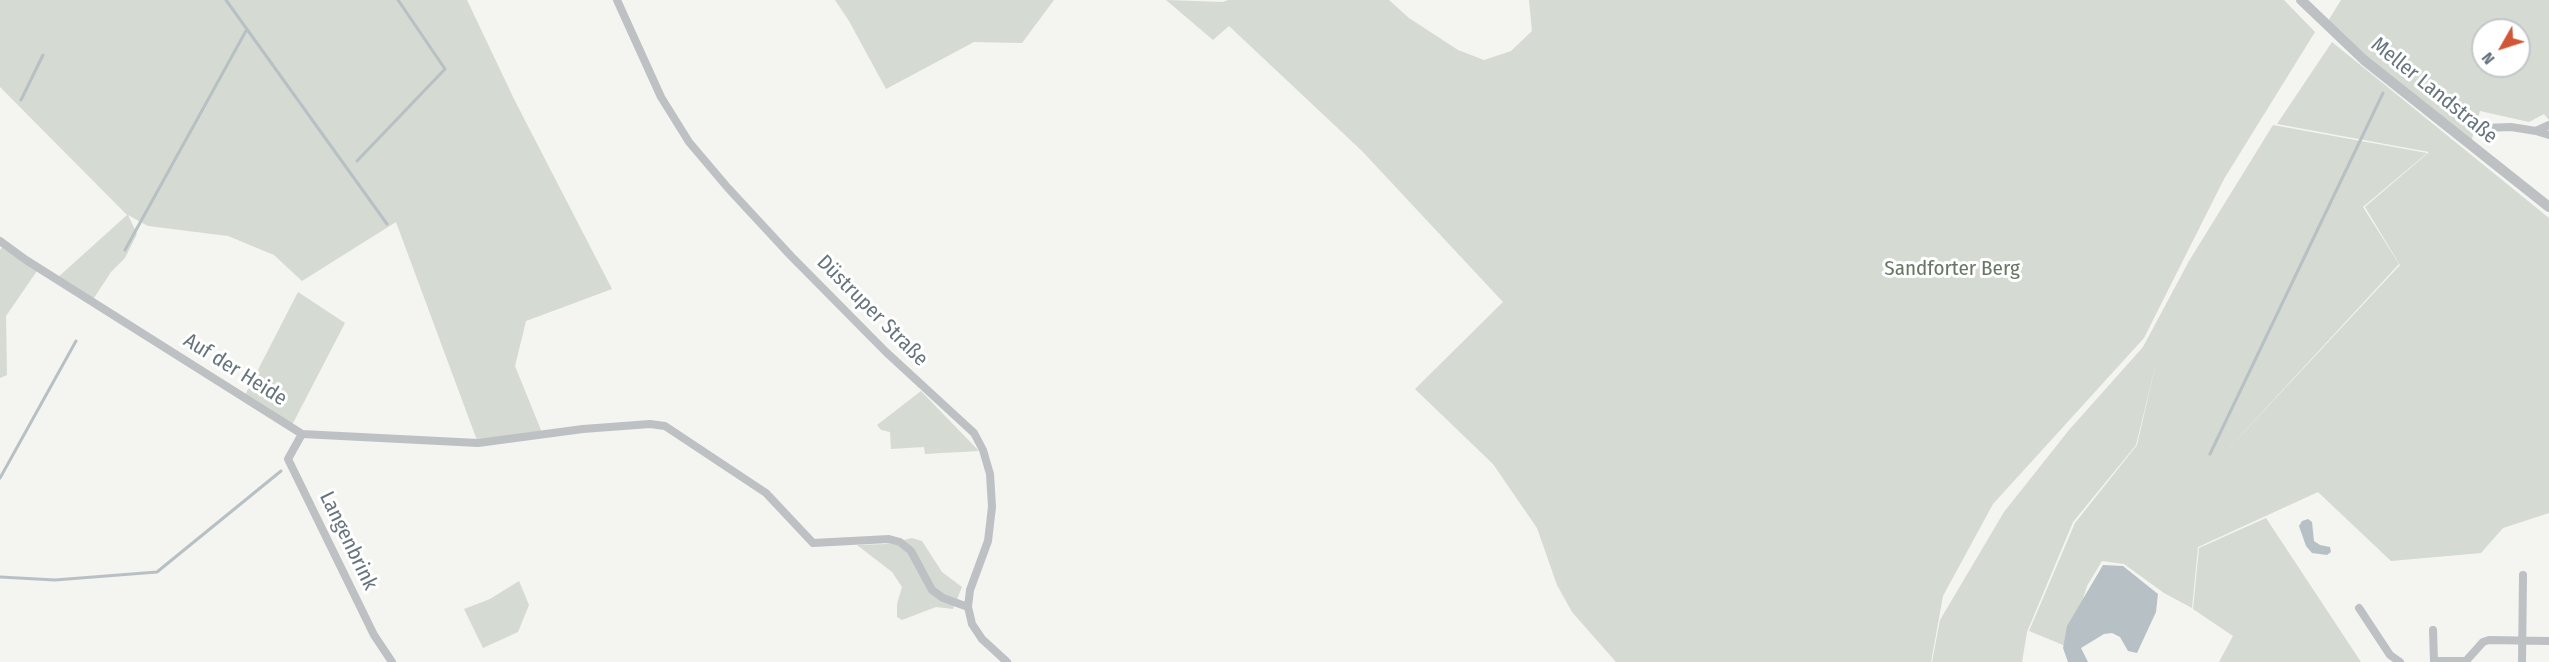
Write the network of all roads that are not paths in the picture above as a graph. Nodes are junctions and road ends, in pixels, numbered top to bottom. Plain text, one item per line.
1 (617, 0) edge
2 (2301, 0) edge
3 (2549, 125) edge
4 (2484, 129) dead end
5 (2536, 131) junction
6 (2549, 135) edge
7 (2549, 207) edge
8 (0, 241) edge
9 (302, 434) junction
10 (2523, 575) dead end
11 (968, 607) junction
12 (2359, 608) dead end
13 (2433, 630) dead end
14 (2523, 640) junction
15 (2549, 641) edge
16 (392, 662) edge
17 (1007, 662) edge
18 (2400, 662) edge
19 (2432, 662) edge
20 (2522, 662) edge

1 - 11 street, Düstruper Straße
2 - 7 street, Meller Landstraße
3 - 5 street
4 - 5 street
5 - 6 street
8 - 9 street, Auf der Heide
9 - 11 street, Auf der Heide
9 - 16 street, Langenbrink
10 - 14 street
11 - 17 street
12 - 18 street
13 - 19 street
14 - 15 street
14 - 19 street
14 - 20 street

